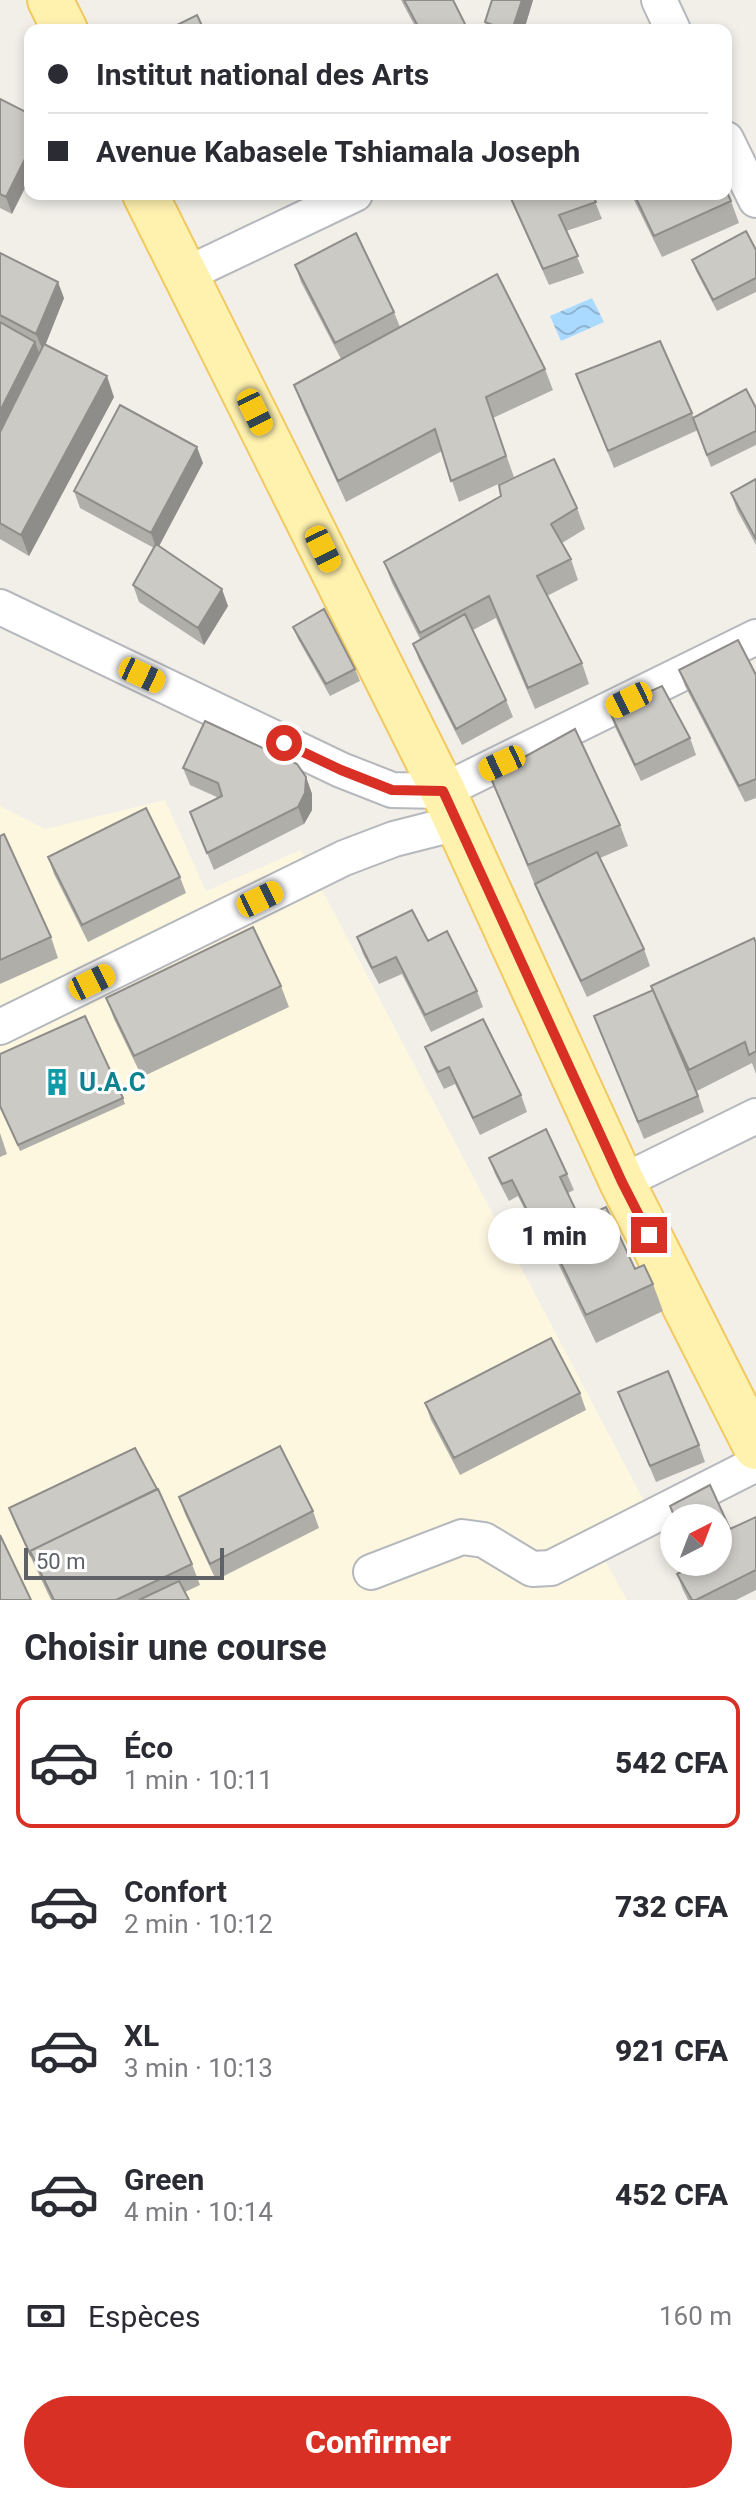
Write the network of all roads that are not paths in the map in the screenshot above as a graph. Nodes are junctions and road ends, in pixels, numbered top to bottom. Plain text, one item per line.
1 (50, 0) edge
2 (659, 0) edge
3 (62, 24) edge
4 (670, 24) edge
5 (732, 151) edge
6 (148, 200) edge
7 (342, 200) edge
8 (756, 200) edge
9 (187, 274) junction
10 (0, 607) edge
11 (756, 637) edge
12 (450, 807) junction
13 (0, 1027) edge
14 (756, 1116) edge
15 (622, 1182) junction
16 (756, 1447) edge
17 (756, 1464) edge
18 (371, 1572) dead end

1 - 3 main road
2 - 4 street
5 - 8 street
6 - 9 main road
7 - 9 street
9 - 12 main road
10 - 12 street
11 - 12 street
12 - 13 street
12 - 15 main road
14 - 15 street
15 - 16 main road
17 - 18 street

